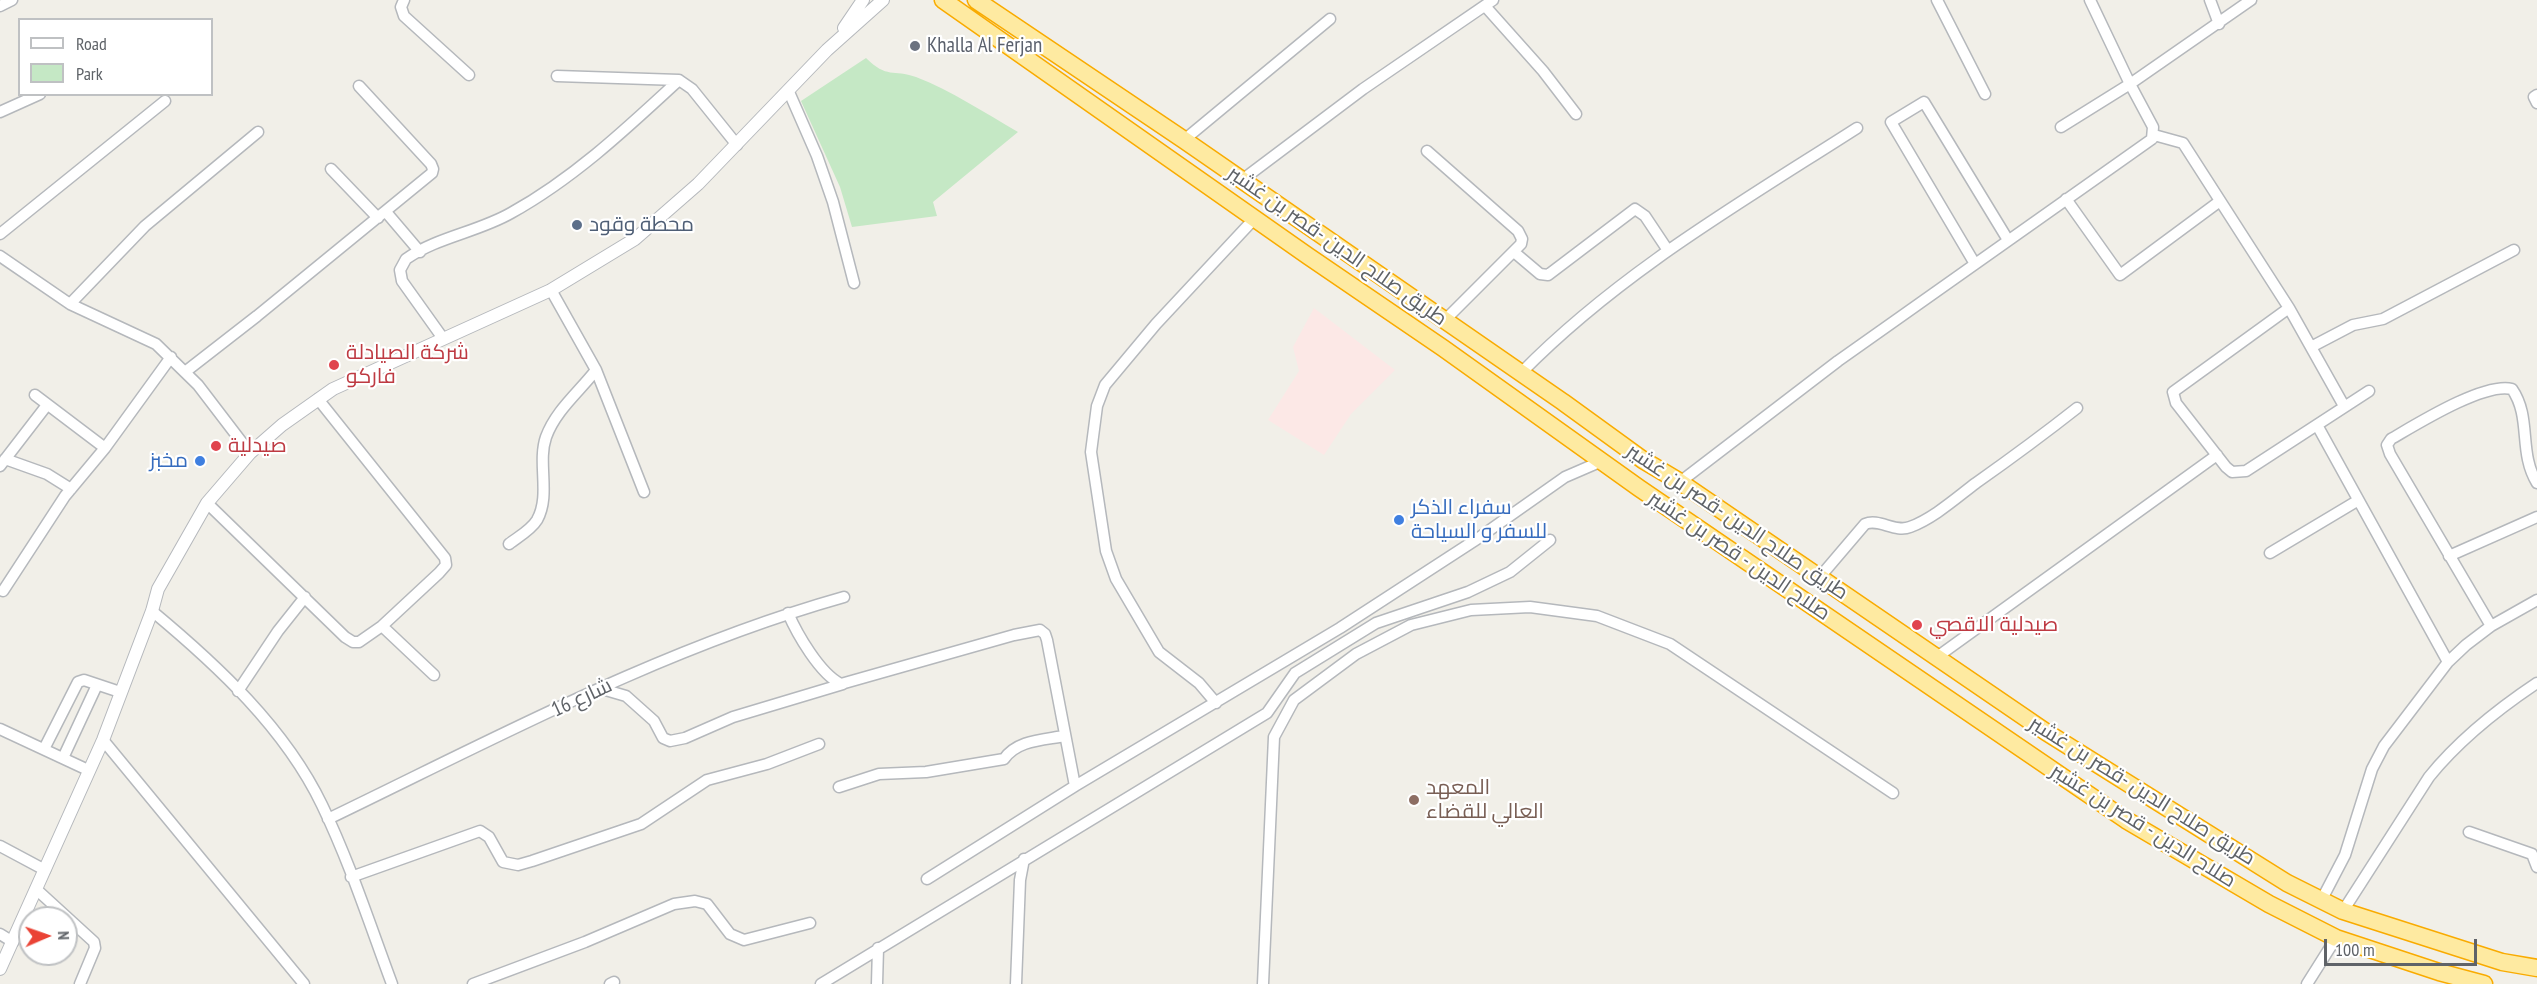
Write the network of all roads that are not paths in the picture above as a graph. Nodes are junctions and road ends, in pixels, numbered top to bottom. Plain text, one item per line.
1 (12, 0) edge
2 (404, 0) edge
3 (863, 0) edge
4 (883, 0) edge
5 (943, 0) edge
6 (976, 0) edge
7 (1937, 0) edge
8 (2090, 0) edge
9 (2210, 0) edge
10 (2251, 0) edge
11 (1489, 3) edge
12 (0, 6) edge
13 (1329, 19) dead end
14 (2219, 24) junction
15 (827, 50) junction
16 (469, 75) dead end
17 (557, 76) dead end
18 (679, 80) junction
19 (2130, 84) junction
20 (359, 86) dead end
21 (789, 92) junction
22 (1984, 94) dead end
23 (2537, 95) edge
24 (36, 96) edge
25 (165, 101) dead end
26 (2537, 103) edge
27 (0, 112) edge
28 (1576, 114) dead end
29 (2061, 127) dead end
30 (1857, 128) dead end
31 (258, 132) dead end
32 (2154, 135) junction
33 (1184, 140) junction
34 (737, 145) junction
35 (1427, 151) dead end
36 (331, 169) dead end
37 (1242, 180) junction
38 (2066, 199) junction
39 (2220, 201) junction
40 (382, 215) junction
41 (1254, 219) junction
42 (0, 234) edge
43 (2008, 240) junction
44 (1667, 249) junction
45 (2514, 250) dead end
46 (420, 252) junction
47 (1514, 252) junction
48 (0, 256) edge
49 (1975, 264) junction
50 (854, 283) dead end
51 (551, 290) junction
52 (70, 304) junction
53 (2289, 308) junction
54 (1445, 320) junction
55 (442, 338) junction
56 (2311, 347) junction
57 (171, 357) junction
58 (596, 370) junction
59 (185, 372) junction
60 (1521, 373) junction
61 (2368, 391) dead end
62 (35, 395) dead end
63 (318, 399) junction
64 (48, 405) junction
65 (2344, 406) junction
66 (2077, 408) dead end
67 (2317, 424) junction
68 (1602, 431) junction
69 (105, 448) junction
70 (250, 453) junction
71 (2217, 455) junction
72 (1597, 457) junction
73 (3, 462) edge
74 (1676, 480) junction
75 (2537, 483) edge
76 (71, 489) junction
77 (644, 492) dead end
78 (1658, 500) junction
79 (2357, 501) junction
80 (207, 503) junction
81 (2537, 517) edge
82 (1550, 540) dead end
83 (509, 544) dead end
84 (2270, 553) dead end
85 (2449, 556) junction
86 (1819, 578) junction
87 (3, 591) dead end
88 (305, 597) junction
89 (844, 597) dead end
90 (2537, 600) edge
91 (152, 611) junction
92 (788, 613) junction
93 (382, 626) junction
94 (2490, 626) junction
95 (1936, 657) junction
96 (2448, 663) junction
97 (434, 675) dead end
98 (2537, 682) edge
99 (846, 683) junction
100 (97, 685) junction
101 (602, 689) junction
102 (238, 691) junction
103 (120, 692) junction
104 (1216, 703) junction
105 (0, 729) edge
106 (1064, 736) junction
107 (103, 740) junction
108 (819, 744) dead end
109 (44, 749) junction
110 (63, 758) junction
111 (88, 770) junction
112 (1075, 786) junction
113 (839, 787) dead end
114 (1893, 793) dead end
115 (328, 819) junction
116 (2469, 832) dead end
117 (0, 846) edge
118 (1024, 859) junction
119 (2537, 867) edge
120 (45, 870) junction
121 (351, 877) junction
122 (927, 879) dead end
123 (36, 889) junction
124 (2321, 901) junction
125 (2343, 911) junction
126 (810, 923) dead end
127 (0, 934) edge
128 (2336, 938) junction
129 (13, 942) junction
130 (878, 948) junction
131 (2537, 968) edge
132 (0, 969) edge
133 (2311, 983) edge
134 (80, 984) edge
135 (304, 984) edge
136 (392, 984) edge
137 (473, 984) edge
138 (821, 984) edge
139 (877, 984) edge
140 (1016, 984) edge
141 (1263, 984) edge
142 (2484, 984) edge

1 - 12 street
2 - 16 street
3 - 15 street
4 - 15 street
5 - 41 highway, صلاح الدين - قصر بن غشير
6 - 33 highway, طريق صلاح الدين -قصر بن غشير
7 - 22 street
8 - 19 street
9 - 14 street
10 - 14 street
11 - 28 street
11 - 37 street
13 - 33 street
14 - 19 street
15 - 21 street
17 - 18 street
18 - 34 street
18 - 46 street
19 - 29 street
19 - 32 street
20 - 40 street
21 - 34 street
21 - 50 street
23 - 26 street
24 - 27 street
25 - 42 street
30 - 44 street
31 - 52 street
32 - 38 street
32 - 39 street
33 - 37 highway, طريق صلاح الدين -قصر بن غشير
34 - 51 street
35 - 47 street
36 - 40 street
37 - 54 highway, طريق صلاح الدين -قصر بن غشير
38 - 39 street
38 - 43 street
39 - 53 street
40 - 46 street
40 - 59 street
41 - 72 highway, صلاح الدين - قصر بن غشير
41 - 104 street
43 - 49 street
43 - 49 street
44 - 47 street
44 - 60 street
45 - 56 street
46 - 55 street
47 - 54 street
48 - 52 street
49 - 74 street
51 - 55 street
51 - 58 street
52 - 57 street
53 - 56 street
53 - 71 street
54 - 60 highway, طريق صلاح الدين -قصر بن غشير
55 - 63 street
56 - 65 street
57 - 59 street
57 - 69 street
58 - 77 street
58 - 83 street
59 - 70 street
60 - 68 highway, طريق صلاح الدين -قصر بن غشير
61 - 65 street
62 - 64 street
63 - 70 street
63 - 93 street
64 - 69 street
64 - 73 street
65 - 67 street
66 - 86 street
67 - 71 street
67 - 79 street
68 - 72 highway
68 - 74 highway, طريق صلاح الدين -قصر بن غشير
69 - 76 street
70 - 80 street
71 - 95 street
72 - 78 highway, صلاح الدين - قصر بن غشير
72 - 104 street
73 - 76 street
74 - 78 highway
74 - 86 highway, طريق صلاح الدين -قصر بن غشير
75 - 85 street
76 - 87 street
78 - 128 highway, صلاح الدين - قصر بن غشير
79 - 84 street
79 - 96 street
80 - 88 street
80 - 91 street
81 - 85 street
82 - 118 street
85 - 94 street
86 - 95 highway, طريق صلاح الدين -قصر بن غشير
88 - 93 street
88 - 102 street
89 - 92 street, شارع 16
90 - 94 street
91 - 102 street
91 - 103 street
92 - 99 street
92 - 101 street, شارع 16
93 - 97 street
94 - 96 street
95 - 124 highway, طريق صلاح الدين -قصر بن غشير
96 - 124 street
98 - 125 street
99 - 101 street
99 - 106 street
100 - 103 street
100 - 109 street
100 - 110 street
101 - 115 street, شارع 16
102 - 115 street
103 - 107 street
104 - 112 street
105 - 109 street
106 - 112 street
106 - 113 street
107 - 111 street
107 - 135 street
108 - 121 street
109 - 110 street
110 - 111 street
111 - 120 street
112 - 122 street
114 - 141 street
115 - 121 street
116 - 119 street
117 - 120 street
118 - 130 street
118 - 140 street
120 - 123 street
121 - 136 street
123 - 129 street
123 - 134 street
124 - 125 highway, طريق صلاح الدين -قصر بن غشير
125 - 131 highway, طريق صلاح الدين -قصر بن غشير
126 - 137 street
127 - 129 street
128 - 133 street
128 - 142 highway, صلاح الدين - قصر بن غشير
129 - 132 street
130 - 138 street
130 - 139 street

